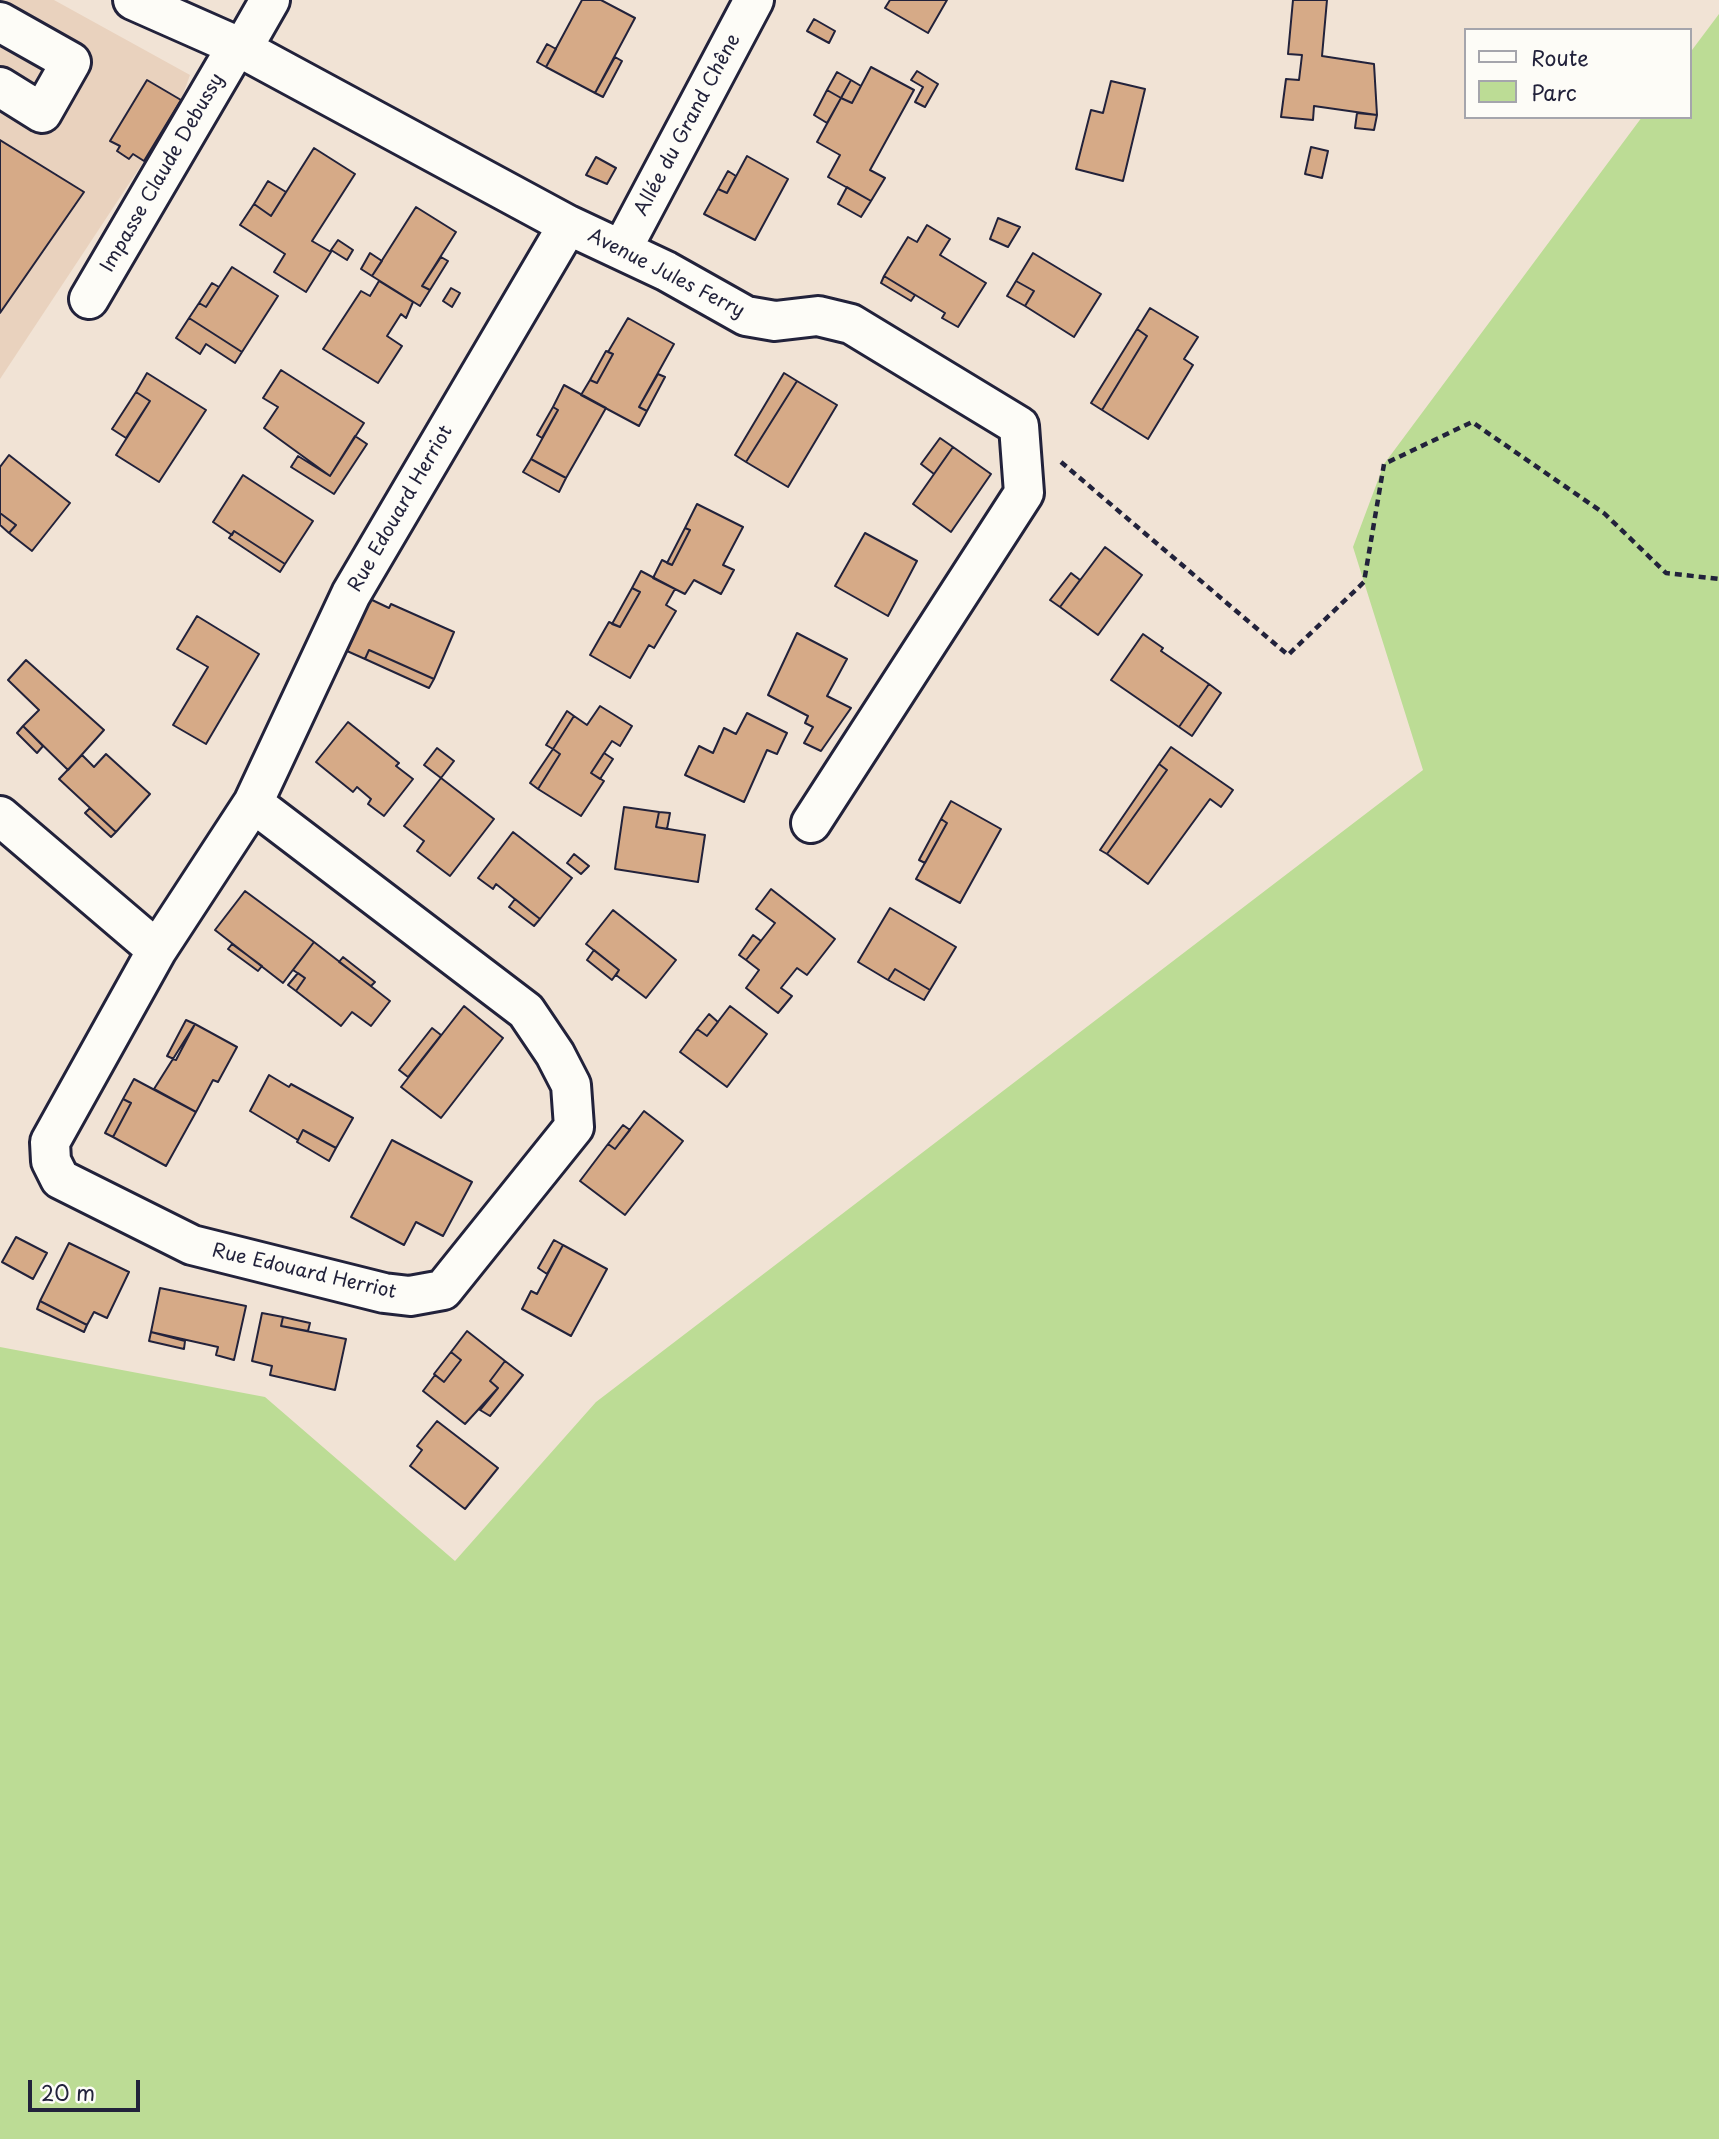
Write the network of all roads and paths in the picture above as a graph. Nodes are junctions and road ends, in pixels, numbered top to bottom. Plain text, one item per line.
1 (133, 0) edge
2 (270, 0) edge
3 (754, 0) edge
4 (0, 22) edge
5 (239, 48) junction
6 (0, 87) edge
7 (568, 225) junction
8 (622, 249) junction
9 (89, 299) dead end
10 (1019, 426) junction
11 (1719, 579) edge
12 (253, 803) junction
13 (0, 816) edge
14 (811, 823) dead end
15 (157, 950) junction

1 - 5 street, Avenue Jules Ferry
2 - 5 street, Impasse Claude Debussy
3 - 8 street, Allée du Grand Chêne
4 - 6 street
5 - 7 street, Avenue Jules Ferry
5 - 9 street, Impasse Claude Debussy
7 - 8 street, Avenue Jules Ferry
7 - 12 street, Rue Edouard Herriot
8 - 10 street, Avenue Jules Ferry
10 - 11 path
10 - 14 street
12 - 15 street, Rue Edouard Herriot
12 - 15 street, Rue Edouard Herriot
13 - 15 street

